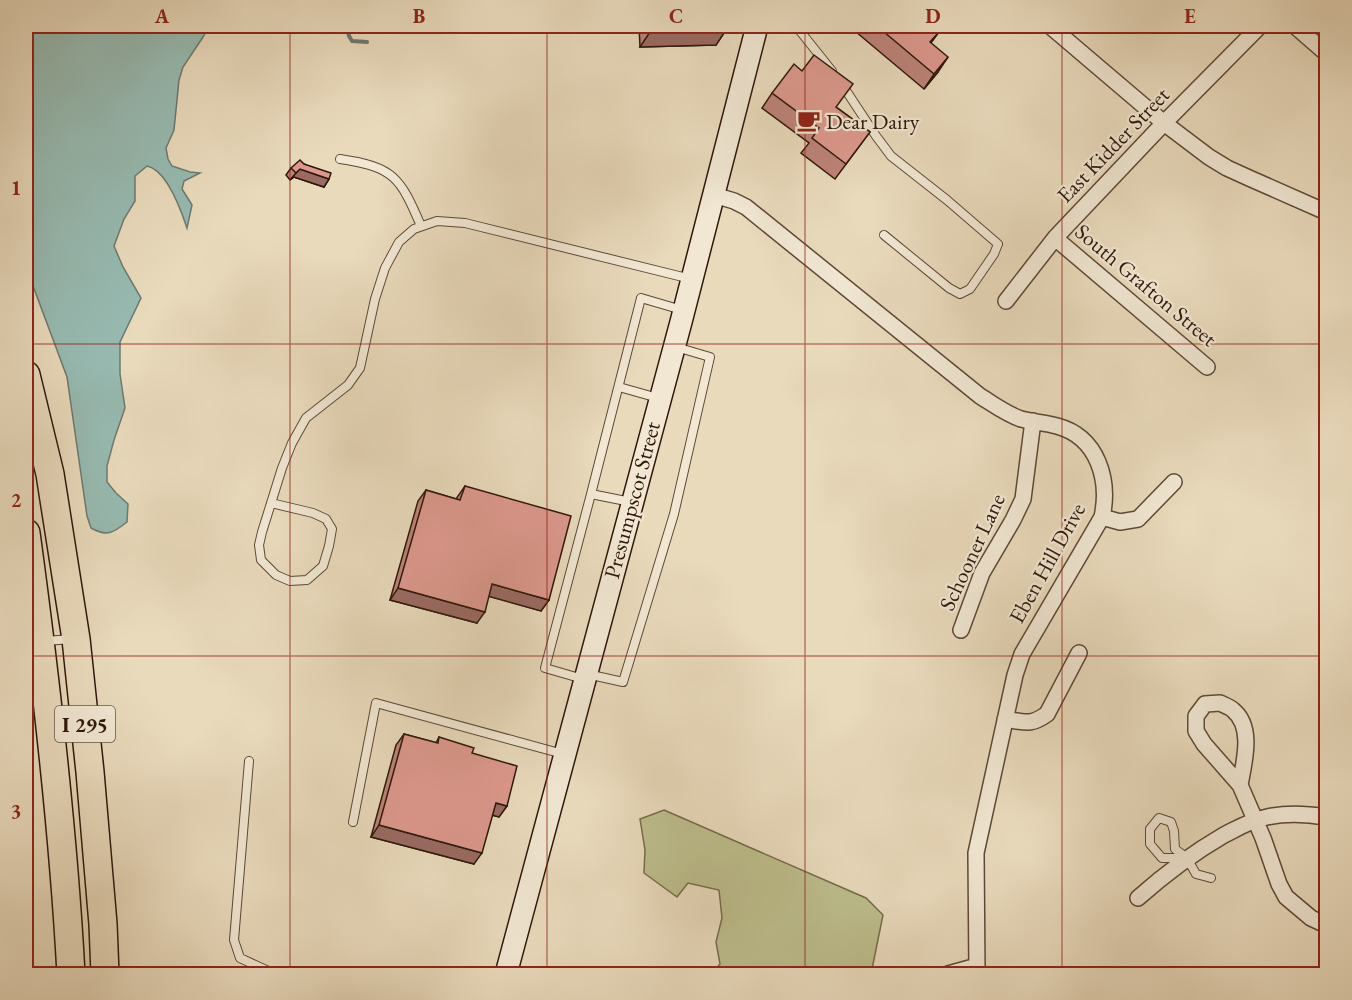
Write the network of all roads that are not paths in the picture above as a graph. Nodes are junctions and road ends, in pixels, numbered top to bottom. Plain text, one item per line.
1 (757, 26) edge
2 (796, 26) edge
3 (1050, 26) edge
4 (1260, 26) edge
5 (1295, 26) edge
6 (1326, 53) edge
7 (1164, 123) junction
8 (340, 159) dead end
9 (714, 195) junction
10 (1326, 212) edge
11 (421, 226) junction
12 (884, 235) dead end
13 (1055, 238) junction
14 (692, 279) junction
15 (1006, 301) dead end
16 (684, 310) junction
17 (674, 346) junction
18 (1207, 367) dead end
19 (26, 375) edge
20 (619, 387) junction
21 (660, 398) junction
22 (1033, 421) junction
23 (1173, 482) dead end
24 (591, 494) junction
25 (632, 502) junction
26 (271, 503) junction
27 (1102, 517) junction
28 (26, 533) edge
29 (961, 630) dead end
30 (76, 639) junction
31 (41, 642) junction
32 (1079, 652) dead end
33 (585, 677) junction
34 (1005, 719) junction
35 (564, 754) junction
36 (249, 761) dead end
37 (1240, 784) junction
38 (1326, 817) edge
39 (1256, 820) junction
40 (353, 822) dead end
41 (1187, 858) junction
42 (1211, 878) dead end
43 (1138, 898) dead end
44 (1326, 925) edge
45 (977, 970) edge
46 (71, 975) edge
47 (105, 975) edge
48 (275, 975) edge
49 (506, 975) edge
50 (948, 975) edge

1 - 9 street, Presumpscot Street
2 - 12 lane
3 - 7 street
4 - 7 street, East Kidder Street
5 - 6 street
7 - 10 street
7 - 13 street, East Kidder Street
8 - 11 lane
9 - 14 street, Presumpscot Street
9 - 22 street, Eben Hill Drive
11 - 14 lane
11 - 26 lane
13 - 15 street, East Kidder Street
13 - 18 street, South Grafton Street
14 - 16 street, Presumpscot Street
16 - 17 street, Presumpscot Street
16 - 20 lane
17 - 21 street, Presumpscot Street
17 - 33 lane
19 - 30 highway, I 295
20 - 21 lane
20 - 24 lane
21 - 25 street, Presumpscot Street
22 - 27 street, Eben Hill Drive
22 - 29 street, Schooner Lane
23 - 27 street
24 - 25 lane
24 - 33 lane
25 - 33 street, Presumpscot Street
26 - 26 lane
27 - 34 street, Eben Hill Drive
28 - 31 highway, I 295
30 - 31 lane
30 - 47 highway, I 295
31 - 46 highway, I 295
32 - 34 street
33 - 35 street, Presumpscot Street
34 - 45 street, Eben Hill Drive
35 - 40 lane
35 - 49 street, Presumpscot Street
36 - 48 lane
37 - 37 street
37 - 39 street
38 - 39 street
39 - 41 street
39 - 44 street
41 - 41 lane
41 - 42 lane
41 - 43 street
45 - 50 street

